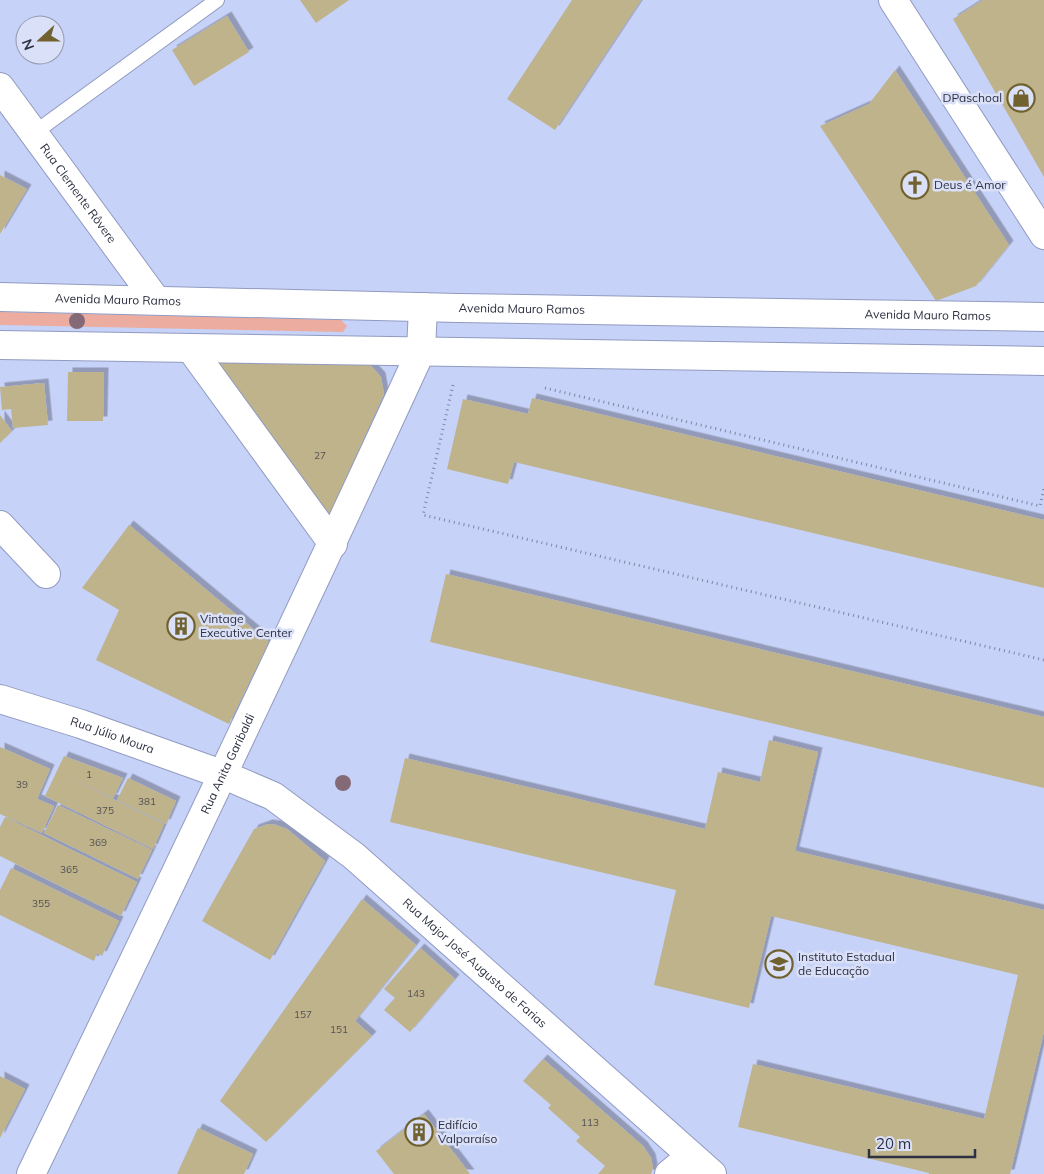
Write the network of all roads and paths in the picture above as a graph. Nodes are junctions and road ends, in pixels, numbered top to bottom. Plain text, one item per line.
1 (217, 0) edge
2 (893, 0) edge
3 (0, 87) edge
4 (34, 133) junction
5 (1044, 235) edge
6 (0, 297) edge
7 (156, 300) junction
8 (423, 307) junction
9 (1044, 317) edge
10 (0, 345) edge
11 (191, 349) junction
12 (421, 351) junction
13 (1044, 361) edge
14 (455, 376) dead end
15 (544, 388) dead end
16 (1044, 488) edge
17 (0, 525) edge
18 (333, 544) junction
19 (46, 574) dead end
20 (1044, 660) edge
21 (0, 699) edge
22 (224, 775) junction
23 (692, 1156) junction
24 (31, 1174) edge
25 (669, 1174) edge
26 (712, 1174) edge

1 - 4 lane
2 - 5 street
3 - 4 street, Rua Clemente Rôvere
4 - 7 street, Rua Clemente Rôvere
6 - 7 street, Avenida Mauro Ramos
7 - 8 street, Avenida Mauro Ramos
8 - 9 street, Avenida Mauro Ramos
8 - 12 street
10 - 11 street
11 - 12 street
11 - 18 street
12 - 13 street
12 - 18 street, Rua Anita Garibaldi
14 - 20 path
15 - 16 path
17 - 19 street
18 - 22 street, Rua Anita Garibaldi
21 - 22 street, Rua Júlio Moura
22 - 23 street, Rua Major José Augusto de Farias
22 - 24 street, Rua Anita Garibaldi
23 - 25 street
23 - 26 street, Rua Major José Augusto de Farias

